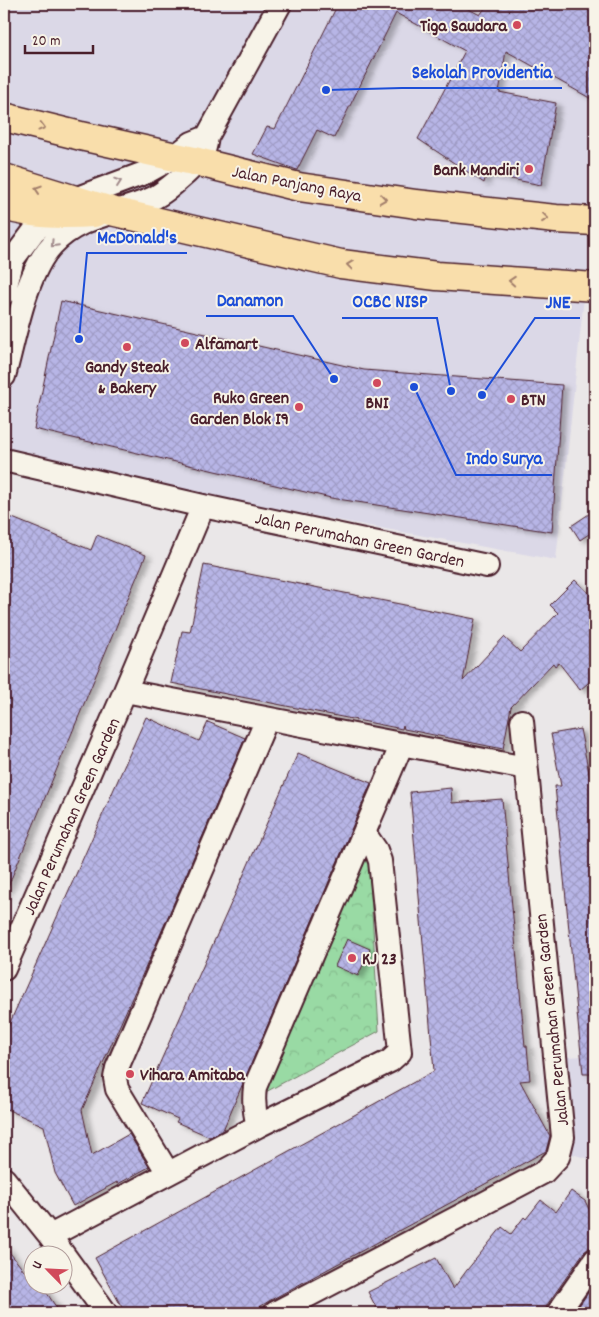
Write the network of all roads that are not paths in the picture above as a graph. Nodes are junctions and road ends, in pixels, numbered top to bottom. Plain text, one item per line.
1 (280, 4) edge
2 (4, 116) edge
3 (186, 160) junction
4 (4, 178) edge
5 (4, 206) edge
6 (63, 208) junction
7 (110, 212) junction
8 (595, 221) edge
9 (595, 287) edge
10 (4, 293) edge
11 (4, 376) edge
12 (4, 460) edge
13 (203, 506) junction
14 (487, 566) dead end
15 (125, 691) junction
16 (267, 718) junction
17 (522, 721) dead end
18 (402, 744) junction
19 (526, 768) junction
20 (365, 834) junction
21 (4, 969) edge
22 (258, 1126) junction
23 (168, 1173) junction
24 (4, 1179) edge
25 (50, 1236) junction
26 (595, 1260) edge
27 (106, 1313) edge
28 (275, 1313) edge
29 (558, 1313) edge

1 - 3 street
2 -> 3 main road, Jalan Panjang Raya
6 -> 3 street
3 - 7 street
3 -> 8 main road, Jalan Panjang Raya
6 -> 4 main road
5 - 6 main road
6 - 7 main road
6 - 10 street
9 -> 7 main road
7 -> 11 street
12 - 13 street, Jalan Perumahan Green Garden
13 - 14 street, Jalan Perumahan Green Garden
13 - 15 street, Jalan Perumahan Green Garden
15 - 16 street
15 - 21 street, Jalan Perumahan Green Garden
16 - 18 street
16 - 23 street
17 - 19 street, Jalan Perumahan Green Garden
18 - 19 street
18 - 20 street
19 - 28 street, Jalan Perumahan Green Garden
20 - 22 street
20 - 22 street
22 - 23 street
23 - 25 street
24 - 25 street
25 - 27 street
26 - 29 street

